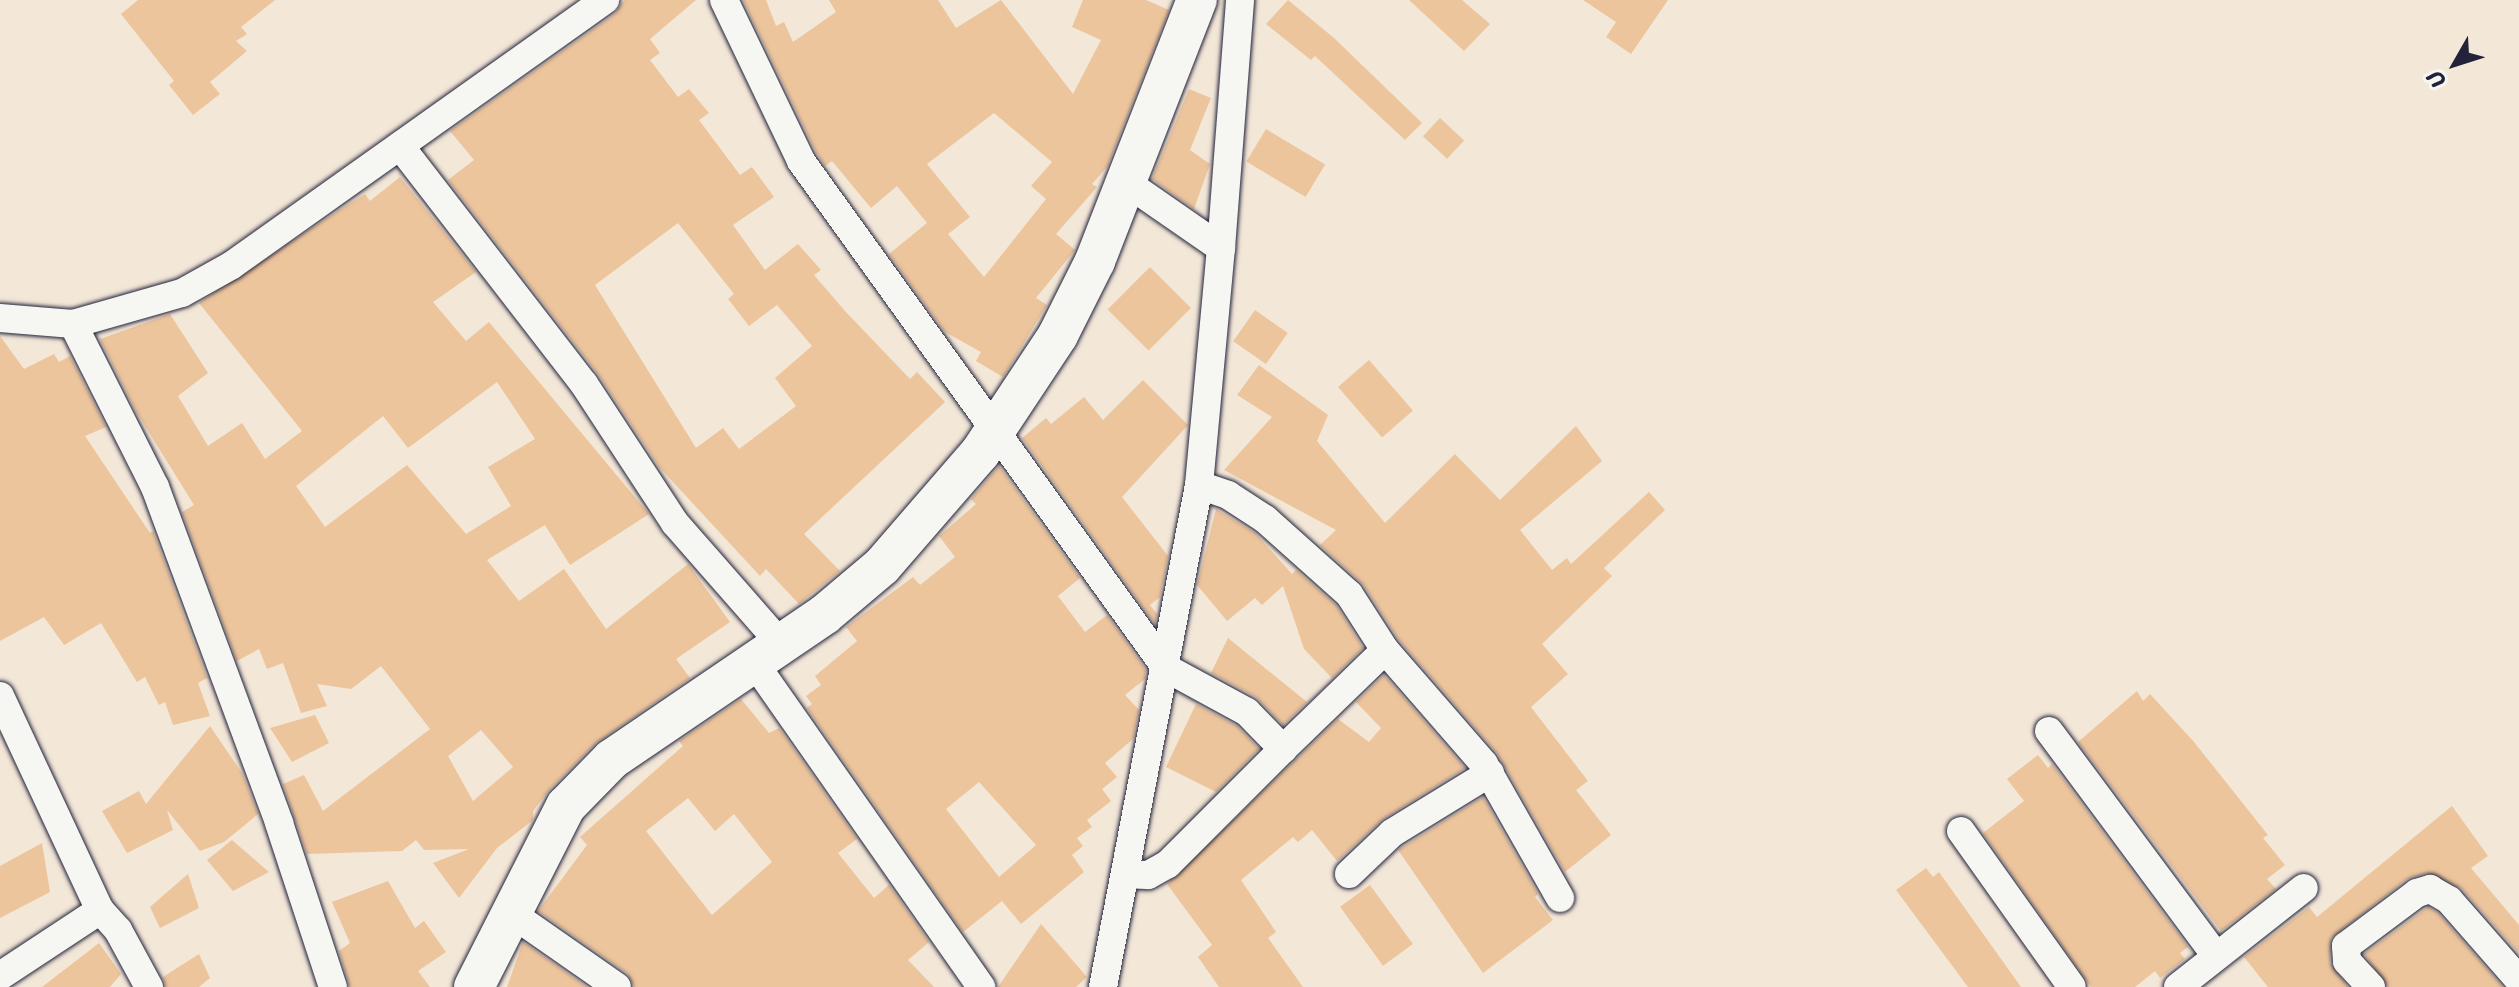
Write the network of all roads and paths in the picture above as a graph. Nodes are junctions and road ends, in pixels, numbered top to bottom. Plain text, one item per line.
1 (605, 0) edge
2 (724, 0) edge
3 (1197, 0) edge
4 (1240, 0) edge
5 (400, 146) junction
6 (1127, 183) junction
7 (1221, 248) junction
8 (0, 318) edge
9 (73, 324) junction
10 (997, 428) junction
11 (1213, 490) junction
12 (1385, 650) junction
13 (767, 652) junction
14 (1180, 674) junction
15 (0, 696) edge
16 (2049, 731) dead end
17 (1283, 749) junction
18 (1490, 773) junction
19 (1961, 831) dead end
20 (1349, 874) dead end
21 (1135, 875) junction
22 (2304, 888) dead end
23 (1560, 898) dead end
24 (100, 910) junction
25 (511, 913) junction
26 (2216, 956) junction
27 (0, 976) edge
28 (2518, 983) edge
29 (2183, 985) edge
30 (149, 987) edge
31 (333, 987) edge
32 (474, 987) edge
33 (617, 987) edge
34 (981, 987) edge
35 (1103, 987) edge
36 (2072, 987) edge
37 (2371, 987) edge

1 - 5 street
2 - 10 street
3 - 6 street
4 - 7 street
5 - 9 street
5 - 13 street
6 - 7 street
6 - 10 street
7 - 11 street
8 - 9 street
9 - 31 street
10 - 13 street
10 - 14 street
11 - 12 street
11 - 14 street
12 - 17 street
12 - 18 street
13 - 25 street
13 - 34 street
14 - 17 street
14 - 21 street
15 - 24 street
16 - 26 street
17 - 21 street
18 - 20 street
18 - 23 street
19 - 36 street
21 - 35 street
22 - 26 street
24 - 27 street
24 - 30 street
25 - 32 street
25 - 33 street
26 - 29 street
28 - 37 street

